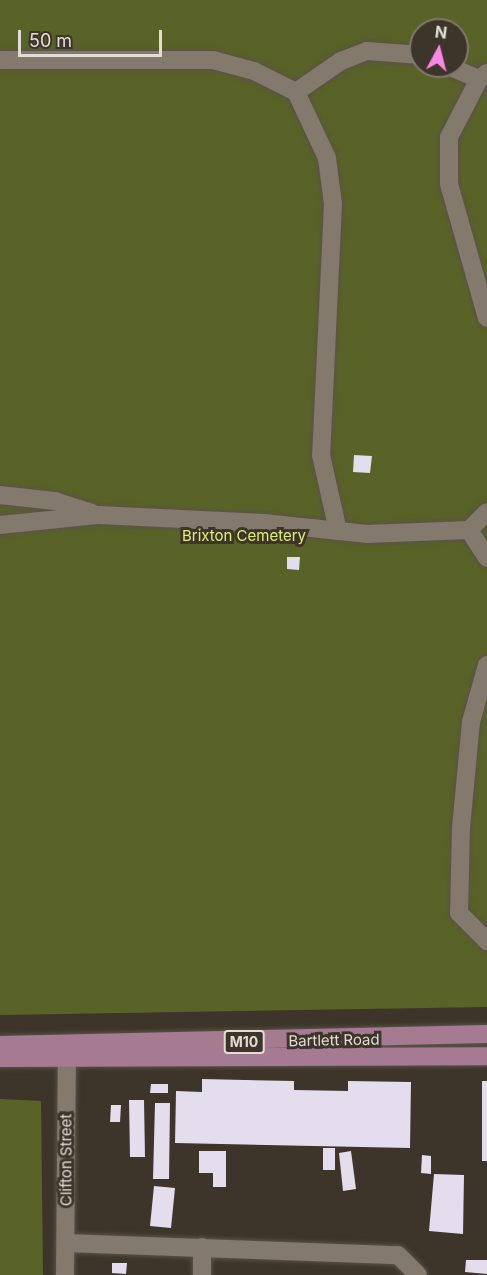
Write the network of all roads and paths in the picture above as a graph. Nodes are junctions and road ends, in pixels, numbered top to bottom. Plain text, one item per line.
1 (409, 54) edge
2 (0, 60) edge
3 (483, 76) edge
4 (296, 92) junction
5 (487, 318) edge
6 (0, 495) edge
7 (487, 512) edge
8 (99, 515) junction
9 (0, 525) edge
10 (469, 530) junction
11 (338, 531) junction
12 (487, 558) edge
13 (487, 665) edge
14 (487, 941) edge
15 (487, 1034) edge
16 (0, 1045) edge
17 (67, 1051) junction
18 (487, 1056) edge
19 (0, 1058) edge
20 (66, 1243) junction
21 (202, 1247) junction
22 (65, 1275) edge
23 (202, 1275) edge
24 (418, 1275) edge

1 - 4 street
2 - 4 street
3 - 5 street
4 - 11 street
6 - 8 street
7 - 10 street
8 - 9 street
8 - 11 street
10 - 11 street
10 - 12 street
13 - 14 street
15 - 17 main road, Bartlett Road / M10
16 - 17 main road, Bartlett Road / M10
17 - 18 main road, Bartlett Road / M10
17 - 19 main road, Bartlett Road / M10
17 - 20 street, Clifton Street
20 - 21 street
20 - 22 street, Clifton Street
21 - 23 street
21 - 24 street

